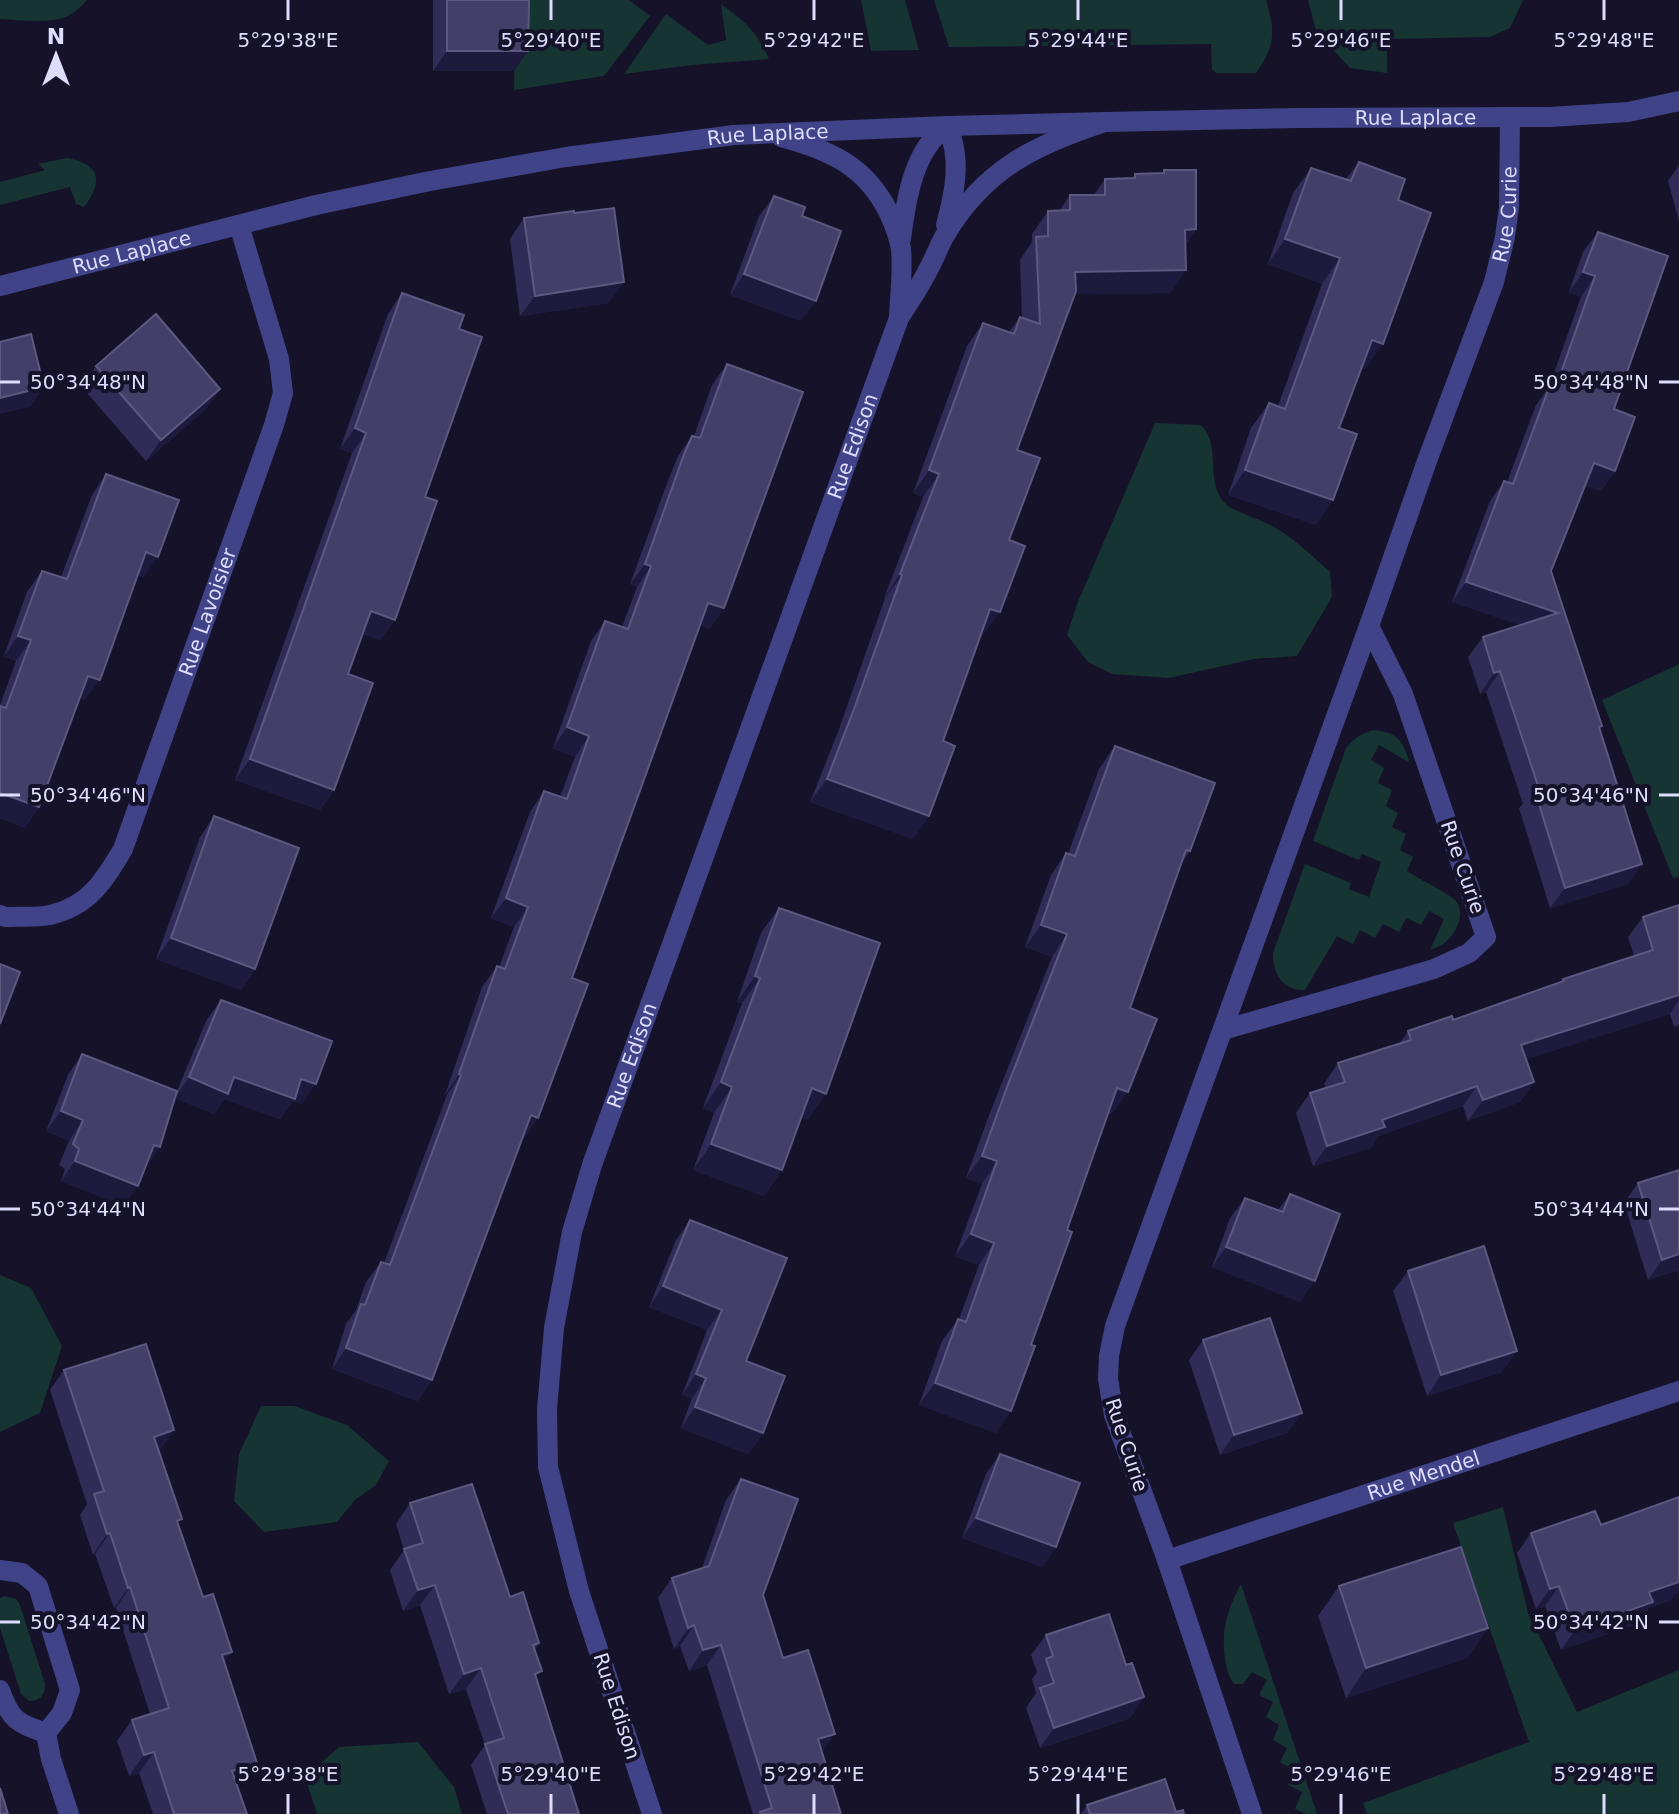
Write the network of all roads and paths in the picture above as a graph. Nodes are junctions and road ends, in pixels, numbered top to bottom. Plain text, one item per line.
1 (1679, 101) edge
2 (1510, 117) junction
3 (1105, 122) junction
4 (947, 126) junction
5 (764, 133) junction
6 (239, 225) junction
7 (942, 240) junction
8 (900, 247) junction
9 (0, 286) edge
10 (899, 318) junction
11 (1369, 626) junction
12 (0, 915) edge
13 (1223, 1030) junction
14 (1679, 1391) edge
15 (1167, 1560) junction
16 (0, 1570) edge
17 (0, 1690) edge
18 (46, 1733) junction
19 (69, 1814) edge
20 (652, 1814) edge
21 (1252, 1814) edge

1 - 2 street, Rue Laplace
2 - 3 street, Rue Laplace
2 - 11 street, Rue Curie
3 - 4 street, Rue Laplace
3 - 7 street, Rue Edison
4 - 5 street, Rue Laplace
4 - 7 street
4 - 8 street
5 - 6 street, Rue Laplace
5 - 8 street, Rue Edison
6 - 9 street, Rue Laplace
6 - 12 street, Rue Lavoisier
7 - 10 street, Rue Edison
8 - 10 street, Rue Edison
10 - 20 street, Rue Edison
11 - 13 street, Rue Curie
11 - 13 street, Rue Curie
13 - 15 street, Rue Curie
14 - 15 street, Rue Mendel
15 - 21 street, Rue Curie
16 - 18 street
17 - 18 street
18 - 19 street

